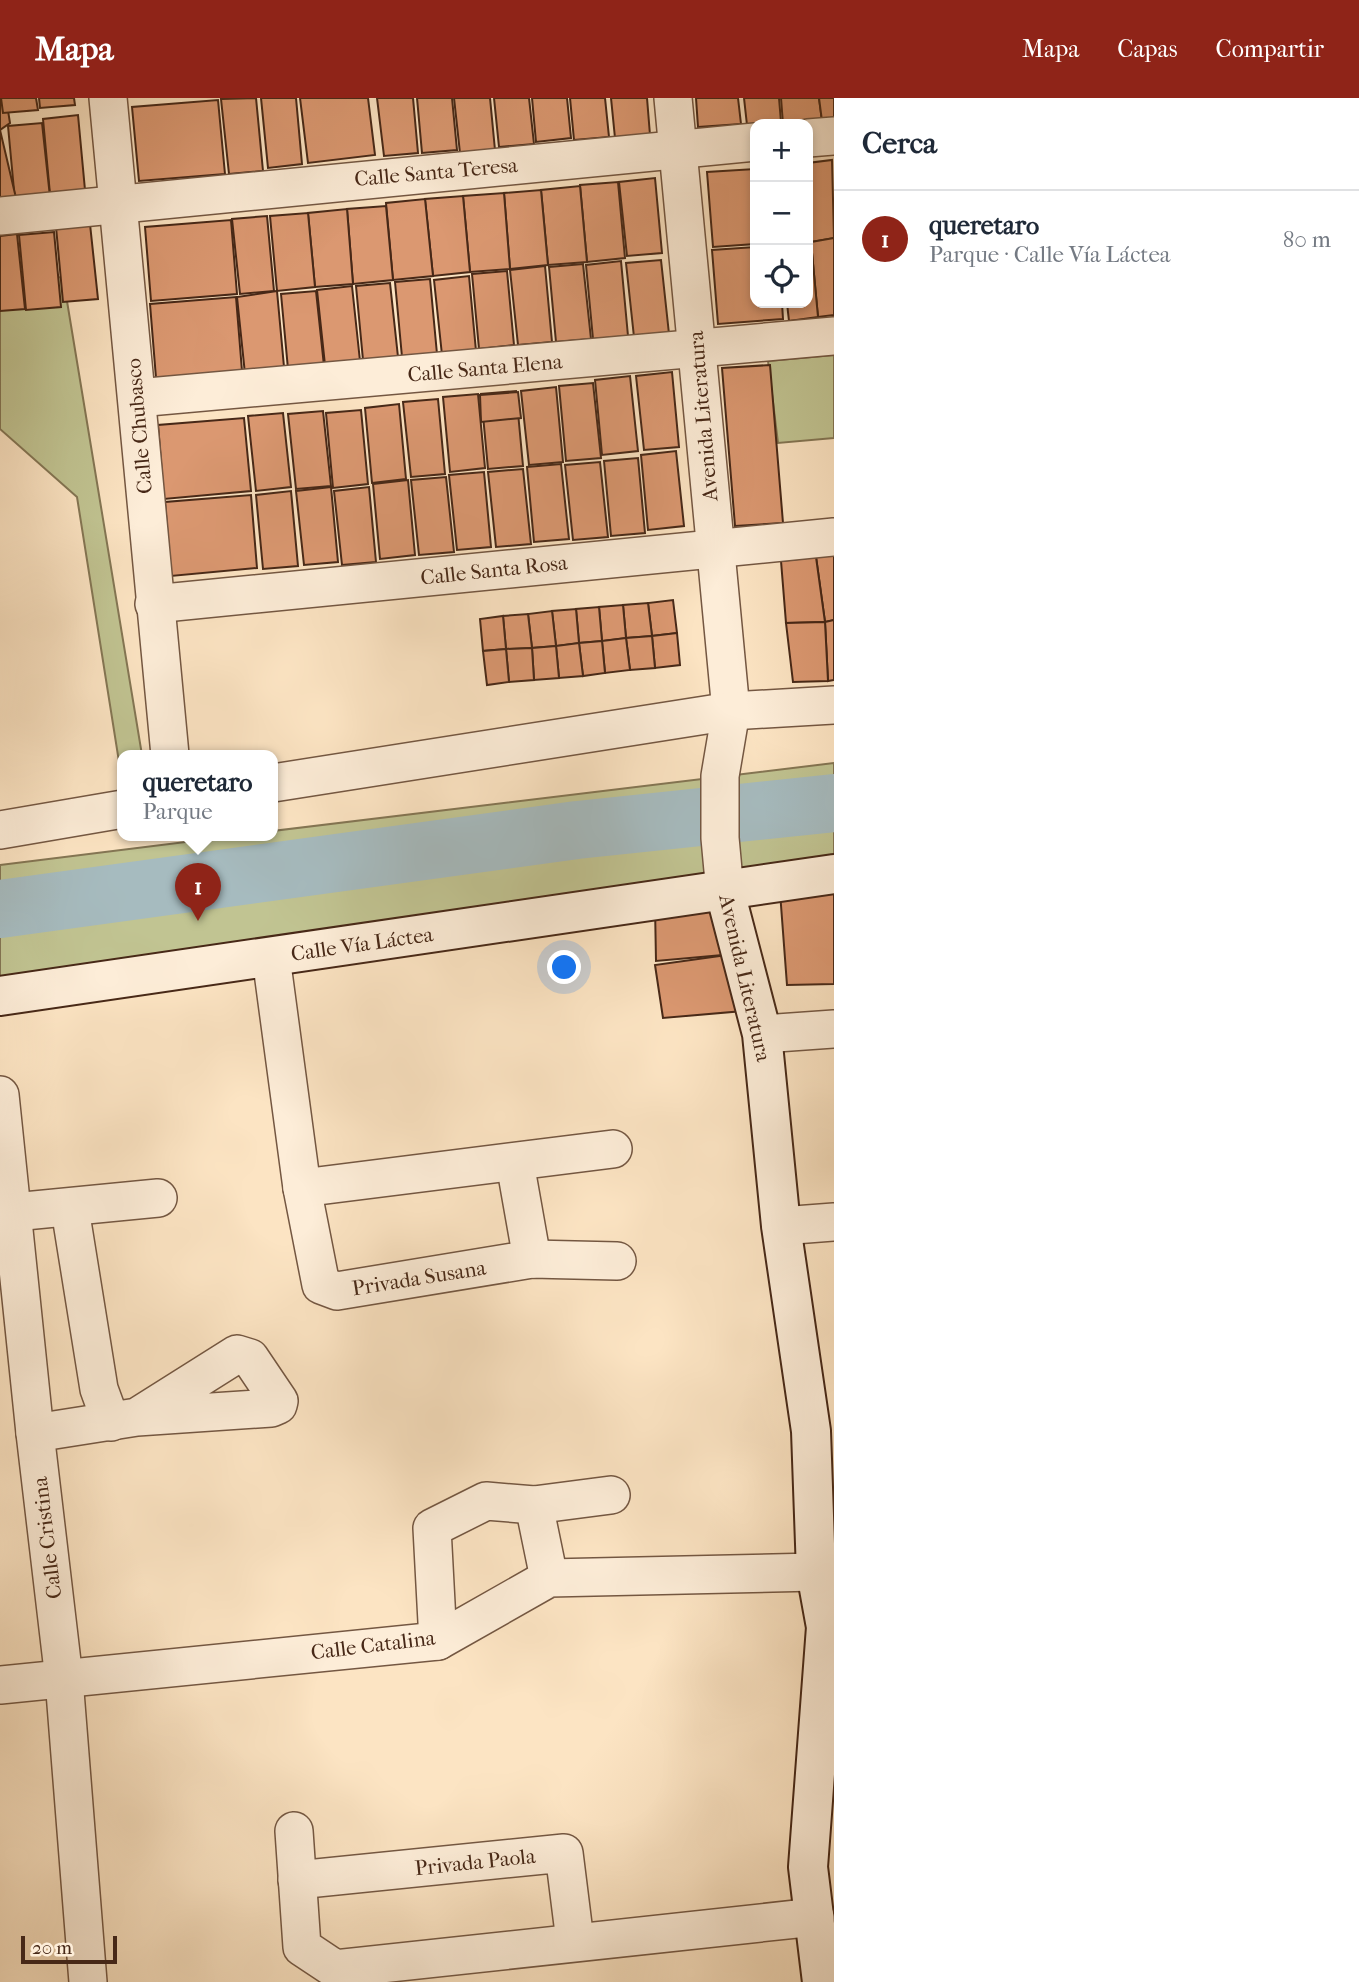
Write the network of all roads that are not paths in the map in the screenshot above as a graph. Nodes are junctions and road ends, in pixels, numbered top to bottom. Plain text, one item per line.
1 (108, 98) edge
2 (673, 98) edge
3 (834, 136) edge
4 (813, 138) edge
5 (750, 142) edge
6 (677, 149) junction
7 (117, 202) junction
8 (0, 216) edge
9 (834, 336) edge
10 (697, 349) junction
11 (137, 398) junction
12 (834, 537) edge
13 (716, 548) junction
14 (154, 604) junction
15 (834, 705) edge
16 (731, 711) junction
17 (169, 750) edge
18 (278, 782) edge
19 (117, 810) edge
20 (0, 830) edge
21 (834, 874) edge
22 (725, 892) junction
23 (271, 957) junction
24 (0, 996) edge
25 (834, 1029) edge
26 (762, 1034) junction
27 (0, 1095) edge
28 (613, 1149) dead end
29 (515, 1163) junction
30 (302, 1188) junction
31 (158, 1198) dead end
32 (70, 1209) junction
33 (14, 1212) junction
34 (834, 1222) edge
35 (781, 1226) junction
36 (532, 1259) junction
37 (617, 1261) dead end
38 (823, 1430) edge
39 (34, 1433) junction
40 (611, 1494) dead end
41 (534, 1505) junction
42 (816, 1572) junction
43 (549, 1578) junction
44 (830, 1627) edge
45 (438, 1641) junction
46 (64, 1678) junction
47 (0, 1685) edge
48 (294, 1831) dead end
49 (821, 1866) edge
50 (297, 1880) junction
51 (815, 1917) junction
52 (575, 1941) junction
53 (88, 1982) edge
54 (822, 1982) edge

1 - 7 street, Calle Chubasco
2 - 6 street, Avenida Literatura
3 - 4 street
5 - 6 street, Calle Santa Teresa
6 - 7 street, Calle Santa Teresa
6 - 10 street, Avenida Literatura
7 - 8 street, Calle Santa Teresa
7 - 11 street, Calle Chubasco
9 - 10 street, Calle Santa Elena
10 - 11 street, Calle Santa Elena
10 - 13 street, Avenida Literatura
11 - 14 street, Calle Chubasco
12 - 13 street, Calle Santa Rosa
13 - 14 street, Calle Santa Rosa
13 - 16 street, Avenida Literatura
14 - 17 street, Calle Chubasco
15 - 16 street
16 - 18 street
16 - 22 street, Avenida Literatura
19 - 20 street
21 - 22 street, Calle Vía Láctea
22 - 23 street, Calle Vía Láctea
22 - 26 street, Avenida Literatura
23 - 24 street, Calle Vía Láctea
23 - 30 street, Privada Susana
25 - 26 street
26 - 35 street, Avenida Literatura
27 - 33 street, Calle Cristina
28 - 29 street
29 - 30 street
29 - 36 street
30 - 36 street, Privada Susana
31 - 32 street
32 - 33 street
32 - 39 street
33 - 39 street, Calle Cristina
34 - 35 street
35 - 38 street, Avenida Literatura
36 - 37 street, Privada Susana
38 - 42 street, Avenida Literatura
39 - 46 street, Calle Cristina
40 - 41 street
41 - 43 street
41 - 45 street
42 - 43 street, Calle Catalina
42 - 44 street, Avenida Literatura
43 - 45 street, Calle Catalina
44 - 49 street, Avenida Literatura
45 - 46 street, Calle Catalina
46 - 47 street, Calle Catalina
46 - 53 street, Calle Cristina
48 - 50 street
49 - 51 street, Avenida Literatura
50 - 52 street
50 - 52 street, Privada Paola
51 - 52 street
51 - 54 street, Avenida Literatura

